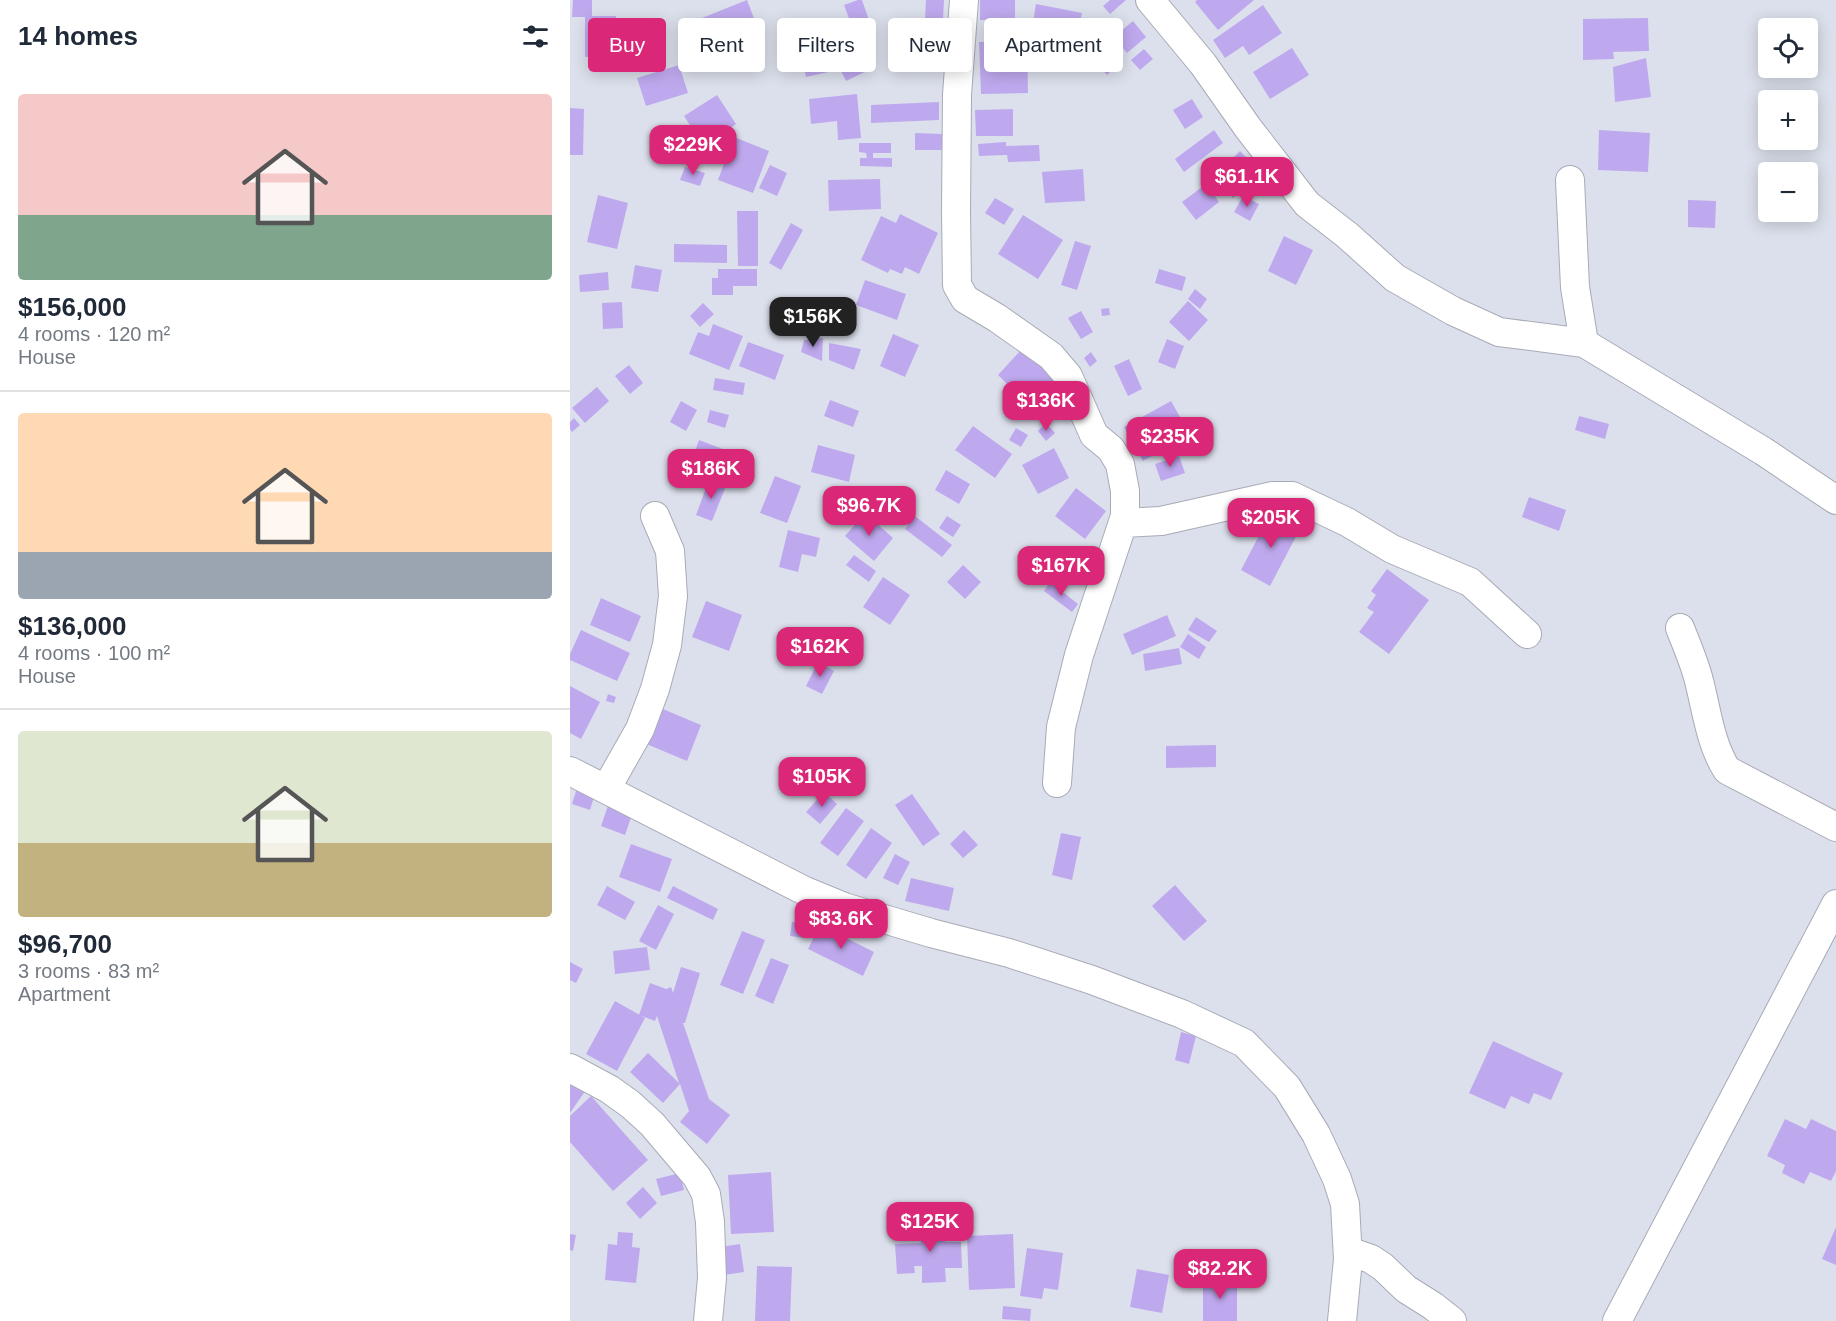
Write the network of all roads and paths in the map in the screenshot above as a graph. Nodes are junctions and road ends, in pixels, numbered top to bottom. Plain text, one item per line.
1 (964, 0) edge
2 (1150, 0) edge
3 (1570, 180) dead end
4 (1584, 344) junction
5 (1836, 500) edge
6 (655, 516) dead end
7 (1123, 523) junction
8 (1680, 628) dead end
9 (1527, 634) dead end
10 (570, 771) edge
11 (1057, 783) dead end
12 (606, 789) junction
13 (1836, 827) edge
14 (1836, 904) edge
15 (570, 1068) edge
16 (1348, 1251) junction
17 (708, 1321) edge
18 (1342, 1321) edge
19 (1452, 1321) edge
20 (1617, 1321) edge

1 - 7 street
2 - 4 street
3 - 4 street
4 - 5 street
6 - 12 street
7 - 9 street
7 - 11 street
8 - 13 street
10 - 12 street
12 - 16 street
14 - 20 street
15 - 17 street
16 - 18 street
16 - 19 street

